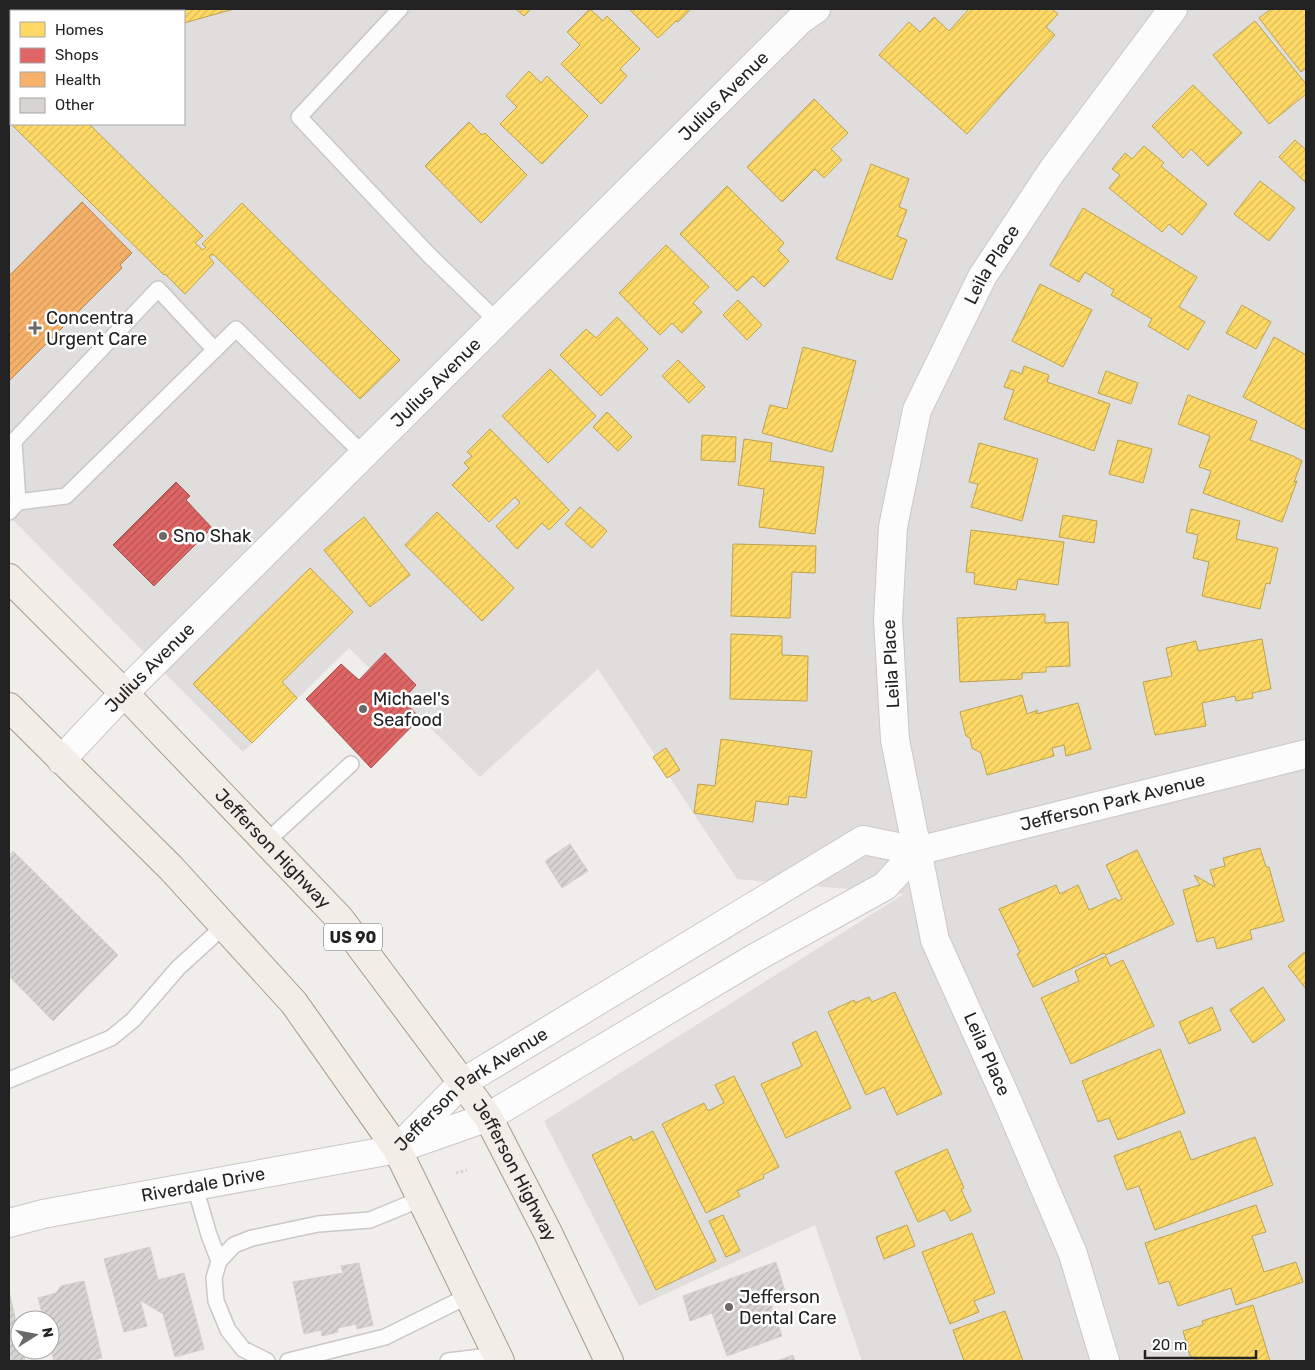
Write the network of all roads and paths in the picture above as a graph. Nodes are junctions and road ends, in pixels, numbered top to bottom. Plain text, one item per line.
1 (400, 9) edge
2 (816, 9) edge
3 (1173, 9) edge
4 (498, 322) junction
5 (215, 350) junction
6 (364, 455) junction
7 (13, 507) edge
8 (9, 578) edge
9 (124, 693) junction
10 (9, 708) edge
11 (1306, 754) edge
12 (61, 760) junction
13 (351, 764) dead end
14 (266, 842) junction
15 (917, 851) junction
16 (224, 926) junction
17 (9, 1080) edge
18 (462, 1083) junction
19 (488, 1117) junction
20 (397, 1149) junction
21 (467, 1170) dead end
22 (456, 1173) dead end
23 (195, 1187) junction
24 (421, 1199) junction
25 (9, 1223) edge
26 (219, 1261) junction
27 (468, 1296) junction
28 (499, 1358) edge
29 (267, 1361) edge
30 (288, 1361) edge
31 (448, 1361) edge
32 (609, 1361) edge
33 (1105, 1361) edge

1 - 4 lane
2 - 4 street, Julius Avenue
3 - 15 street, Leila Place
4 - 6 street, Julius Avenue
5 - 6 lane
5 - 7 lane
5 - 7 lane
6 - 9 street, Julius Avenue
8 - 9 main road, Jefferson Highway / US 90
9 - 12 street, Julius Avenue
9 - 14 main road, Jefferson Highway / US 90
10 - 12 main road
11 - 15 street, Jefferson Park Avenue
12 - 16 main road
13 - 14 lane
14 - 18 main road, Jefferson Highway / US 90
15 - 18 street, Jefferson Park Avenue
15 - 19 street, Jefferson Park Avenue
15 - 33 street, Leila Place
16 - 17 lane
16 - 20 main road
18 - 19 main road, Jefferson Highway / US 90
18 - 20 street, Jefferson Park Avenue
19 - 20 street, Jefferson Park Avenue
19 - 32 main road, Jefferson Highway / US 90
20 - 23 street, Riverdale Drive
20 - 24 main road
21 - 22 path
23 - 25 street, Riverdale Drive
23 - 26 lane
24 - 26 lane
24 - 27 main road
26 - 29 lane
27 - 28 main road
27 - 30 lane
28 - 31 lane

